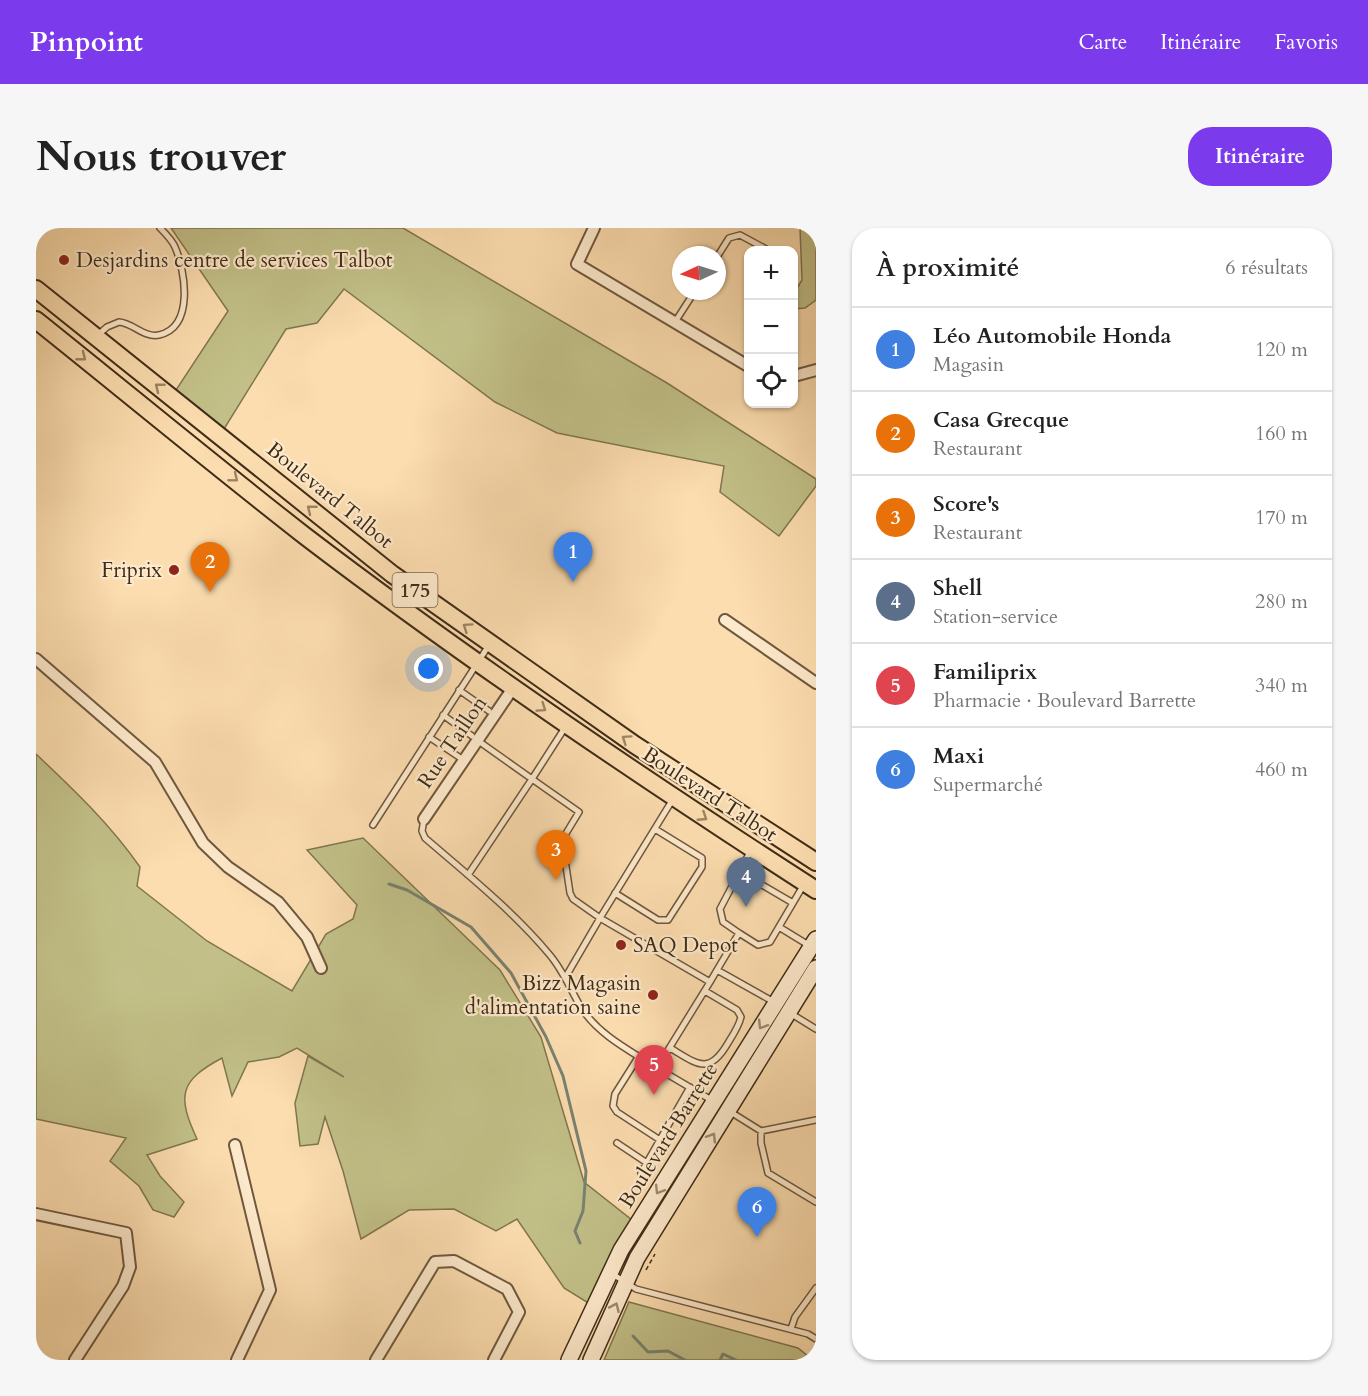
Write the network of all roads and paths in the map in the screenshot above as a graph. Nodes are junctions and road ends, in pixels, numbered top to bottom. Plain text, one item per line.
1 (160, 228) edge
2 (594, 228) edge
3 (724, 246) edge
4 (760, 246) edge
5 (36, 289) edge
6 (689, 300) edge
7 (36, 320) edge
8 (675, 322) junction
9 (96, 337) junction
10 (744, 364) edge
11 (816, 370) edge
12 (798, 375) edge
13 (724, 620) dead end
14 (490, 643) junction
15 (36, 659) edge
16 (477, 662) junction
17 (816, 683) edge
18 (513, 687) junction
19 (459, 690) junction
20 (489, 711) dead end
21 (443, 715) junction
22 (567, 725) junction
23 (429, 737) junction
24 (475, 738) junction
25 (459, 757) dead end
26 (532, 779) junction
27 (674, 798) junction
28 (424, 819) joint
29 (373, 825) dead end
30 (655, 829) junction
31 (752, 849) junction
32 (816, 862) edge
33 (740, 872) junction
34 (468, 875) junction
35 (810, 887) edge
36 (615, 893) junction
37 (793, 903) junction
38 (600, 918) junction
39 (779, 927) junction
40 (739, 933) junction
41 (814, 943) edge
42 (321, 968) dead end
43 (816, 968) edge
44 (717, 970) junction
45 (565, 978) junction
46 (710, 982) junction
47 (705, 991) junction
48 (782, 1008) junction
49 (816, 1029) edge
50 (670, 1048) junction
51 (639, 1056) junction
52 (657, 1068) junction
53 (690, 1087) junction
54 (714, 1102) junction
55 (728, 1110) junction
56 (816, 1120) edge
57 (761, 1131) junction
58 (660, 1140) junction
59 (617, 1143) dead end
60 (235, 1145) dead end
61 (647, 1162) junction
62 (641, 1173) dead end
63 (816, 1202) edge
64 (36, 1214) edge
65 (609, 1272) junction
66 (626, 1283) junction
67 (816, 1288) edge
68 (790, 1329) junction
69 (816, 1339) edge
70 (75, 1360) edge
71 (237, 1360) edge
72 (376, 1360) edge
73 (494, 1360) edge
74 (569, 1360) edge
75 (591, 1360) edge

1 - 9 lane
2 - 8 street
3 - 4 lane
5 - 9 main road, Boulevard Talbot / 175
6 - 8 lane
7 -> 16 main road, Boulevard Talbot / 175
8 - 10 street
14 -> 9 main road, Boulevard Talbot / 175
11 - 12 street
13 - 17 street
14 - 16 lane
32 -> 14 main road, Boulevard Talbot / 175
15 - 42 street
16 - 18 main road, Boulevard Talbot / 175
16 - 19 lane
18 -> 22 main road, Boulevard Talbot / 175
18 - 24 street, Rue Taillon
19 - 20 lane
19 - 21 lane
21 - 23 lane
21 - 24 lane
22 - 26 lane
22 - 27 main road, Boulevard Talbot / 175
23 - 25 lane
23 - 29 lane
24 - 26 lane
24 - 28 street, Rue Taillon
26 - 34 lane
26 - 38 lane
27 - 30 lane
27 -> 31 main road, Boulevard Talbot / 175
28 - 34 lane
30 - 36 lane
30 - 36 lane
31 - 33 lane
31 - 35 main road, Boulevard Talbot / 175
33 - 37 lane
33 - 40 lane
34 - 45 lane
35 - 37 lane
36 - 38 lane
37 - 39 lane
38 - 45 lane
38 - 46 lane
39 - 40 lane
39 - 41 lane
40 - 44 lane
41 - 48 main road, Boulevard Barrette
43 - 48 main road, Boulevard Barrette
44 - 46 lane
44 - 48 lane
45 - 51 lane
46 - 47 lane
47 - 50 lane
47 - 50 lane
48 - 49 lane
48 -> 54 main road, Boulevard Barrette
48 - 55 main road, Boulevard Barrette
50 - 52 lane
51 - 52 lane
51 - 58 lane
52 - 53 lane
53 - 54 lane
53 - 58 lane
54 - 55 lane
54 -> 65 main road, Boulevard Barrette
55 - 57 lane
66 -> 55 main road, Boulevard Barrette
56 - 57 lane
57 - 63 lane
58 - 61 lane
59 - 61 lane
60 - 71 street
61 - 62 lane
64 - 70 street
65 - 66 lane
65 - 74 main road, Boulevard Barrette
66 - 68 lane
75 -> 66 main road, Boulevard Barrette
67 - 68 lane
68 - 69 lane
72 - 73 street

